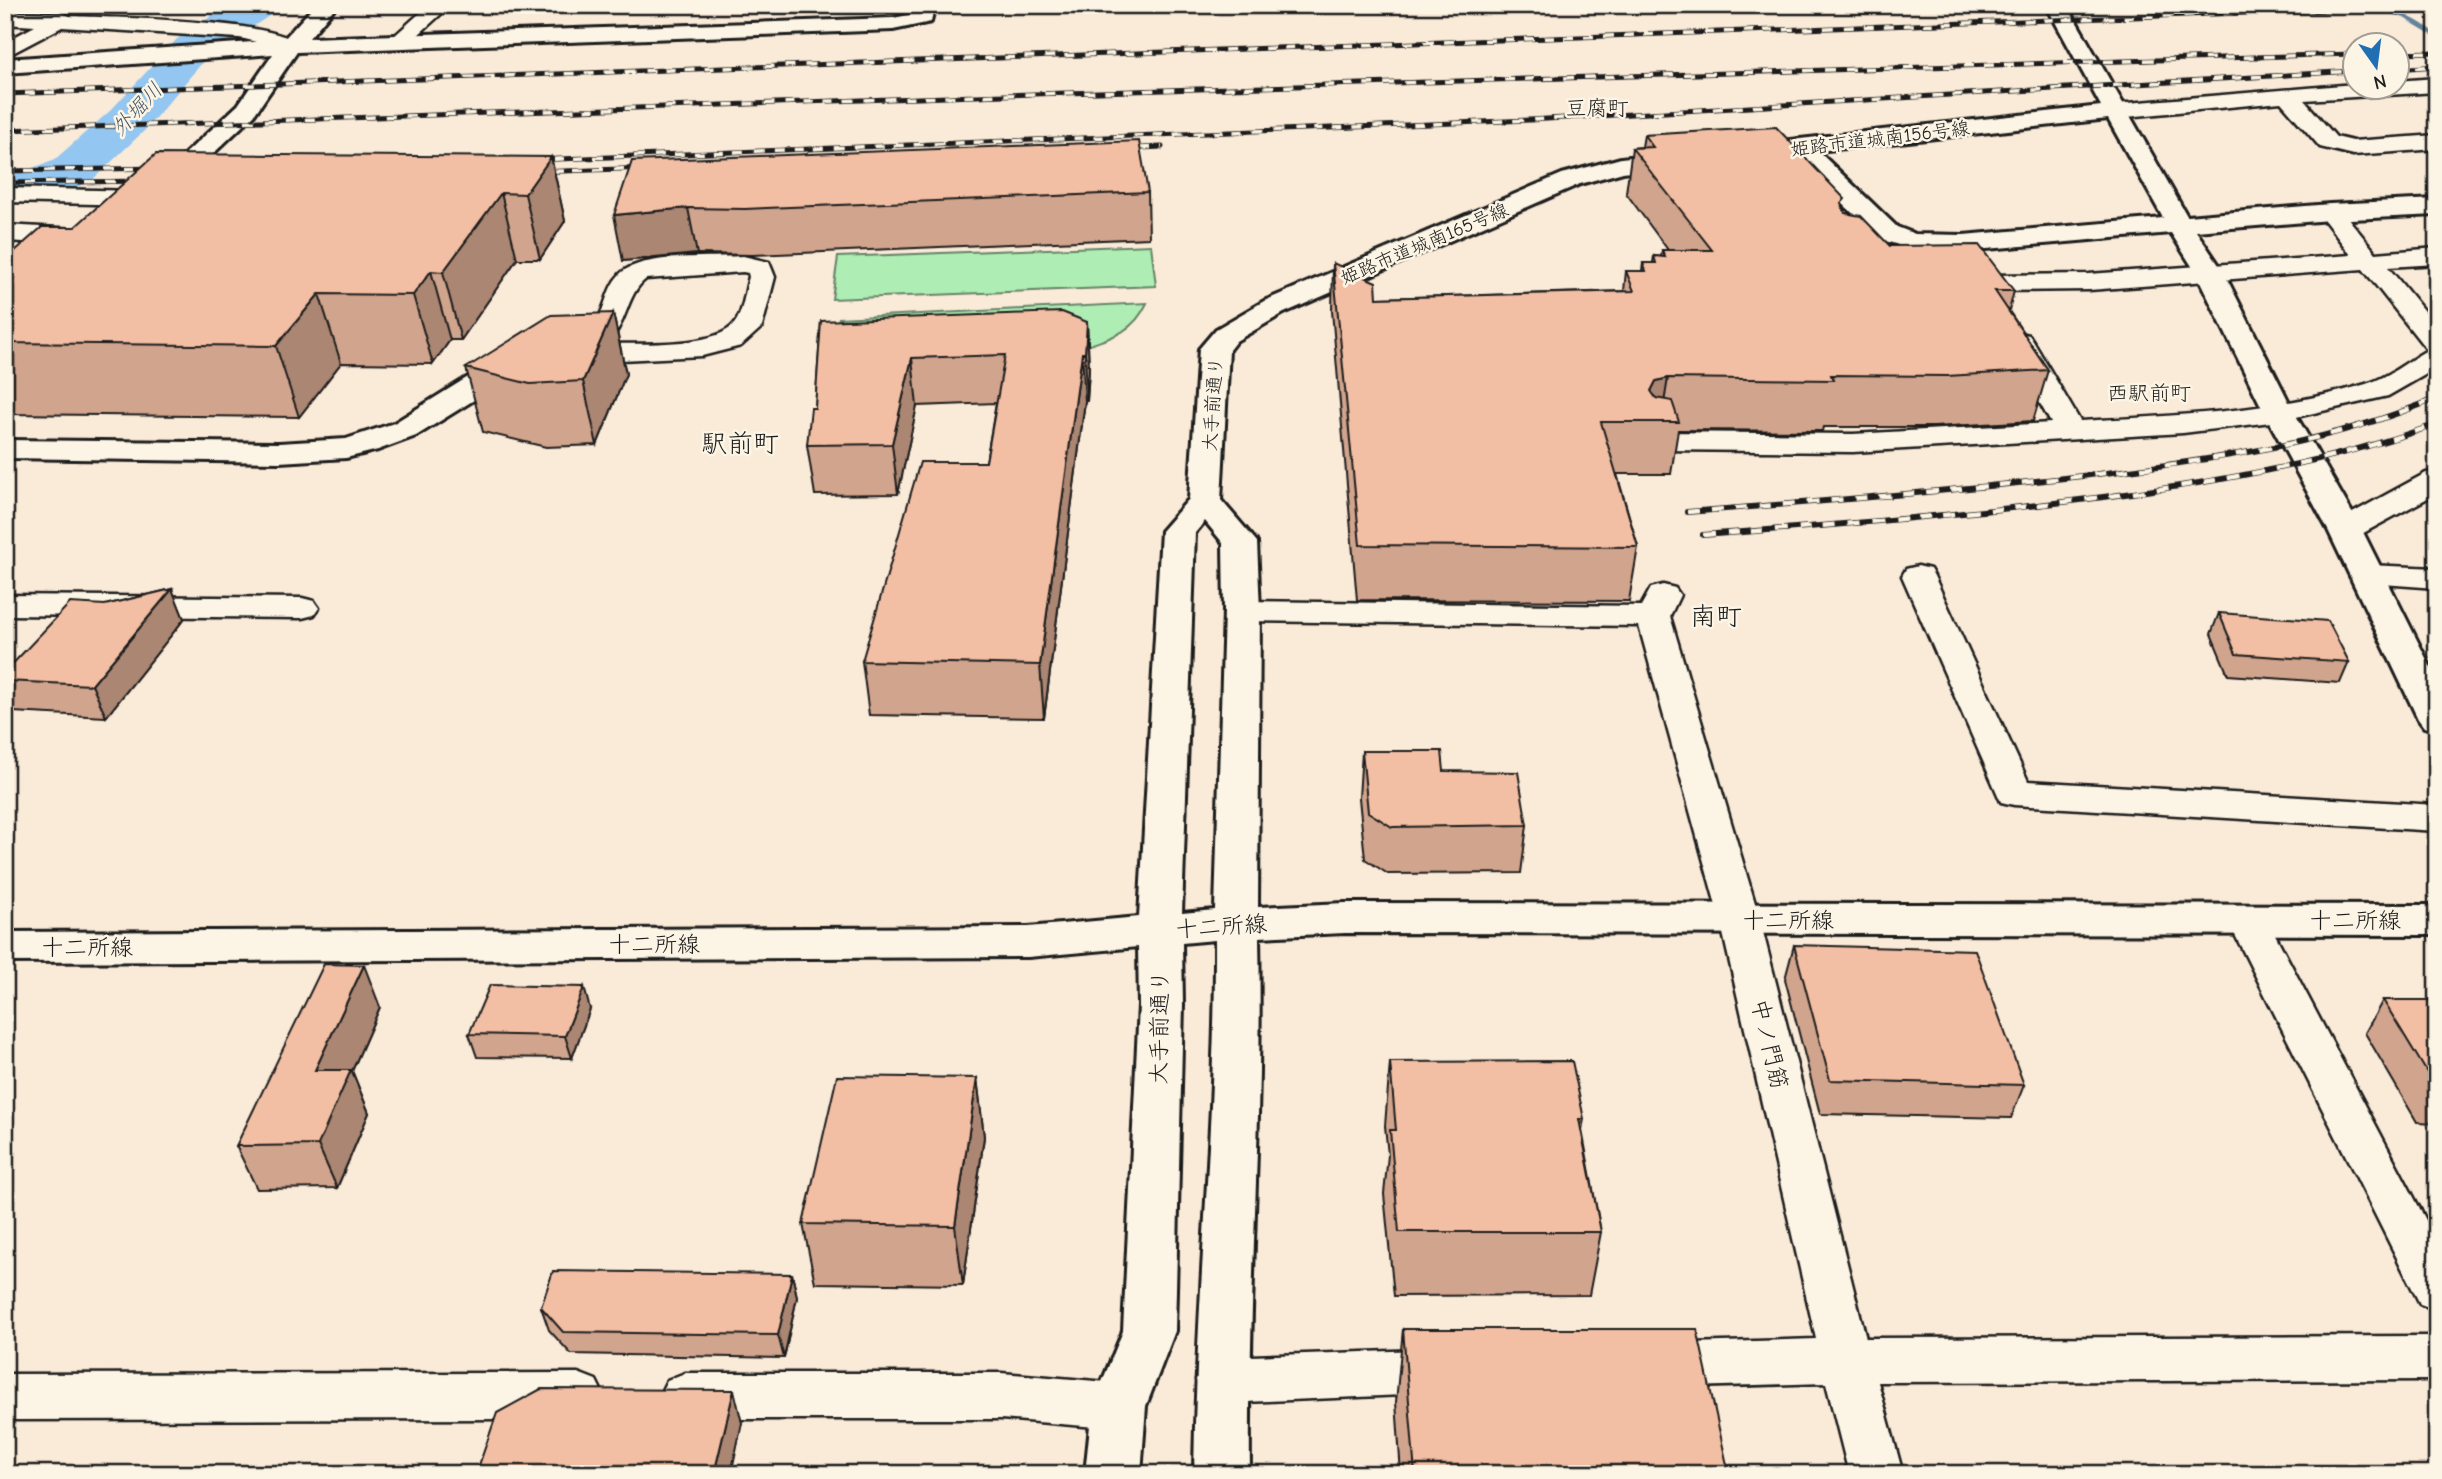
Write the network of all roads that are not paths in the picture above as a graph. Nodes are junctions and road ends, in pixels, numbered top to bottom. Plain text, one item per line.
1 (85, 5) edge
2 (327, 5) edge
3 (441, 5) edge
4 (2056, 5) edge
5 (924, 12) edge
6 (5, 18) edge
7 (59, 20) junction
8 (400, 41) junction
9 (290, 46) junction
10 (5, 51) edge
11 (5, 66) edge
12 (2437, 85) edge
13 (2287, 95) junction
14 (2116, 111) junction
15 (2437, 142) edge
16 (1799, 148) junction
17 (1603, 169) joint
18 (5, 195) edge
19 (141, 198) junction
20 (2437, 207) edge
21 (2330, 212) junction
22 (95, 226) junction
23 (2180, 226) junction
24 (5, 233) edge
25 (1950, 244) junction
26 (47, 256) edge
27 (2437, 256) edge
28 (2367, 260) junction
29 (2209, 271) junction
30 (1997, 302) junction
31 (1247, 322) joint
32 (2437, 345) edge
33 (561, 355) junction
34 (2437, 356) edge
35 (2279, 412) junction
36 (2071, 431) junction
37 (1660, 441) edge
38 (5, 449) edge
39 (2437, 480) edge
40 (1205, 501) junction
41 (2345, 530) junction
42 (2367, 575) junction
43 (1918, 576) dead end
44 (2437, 578) edge
45 (5, 605) edge
46 (302, 608) dead end
47 (1242, 611) junction
48 (2429, 689) edge
49 (2437, 719) edge
50 (2437, 818) edge
51 (1740, 920) junction
52 (2437, 920) edge
53 (2248, 921) junction
54 (1238, 923) junction
55 (1160, 930) junction
56 (5, 947) edge
57 (2437, 1289) edge
58 (2437, 1358) edge
59 (1846, 1360) junction
60 (1612, 1367) edge
61 (1489, 1370) edge
62 (1222, 1380) junction
63 (5, 1397) edge
64 (1119, 1406) junction
65 (1113, 1474) edge
66 (1222, 1474) edge
67 (1876, 1474) edge

1 - 7 street
2 - 9 street
3 - 8 street
4 - 14 street
5 - 8 street
6 - 7 street
7 - 9 street
7 - 10 street
8 - 9 street
9 - 11 street
9 - 19 street
12 - 13 street
13 - 14 street
13 - 15 street
14 - 16 street, 姫路市道城南156号線
14 - 23 street
16 - 17 street, 姫路市道城南156号線
16 - 25 street
17 - 31 street, 姫路市道城南165号線
18 - 19 street
19 - 22 street
20 - 21 street
21 - 23 street
21 - 28 street
22 - 24 street
22 - 26 street
23 - 25 street
23 - 29 street
25 - 30 street
27 - 28 street
28 - 29 street
28 - 32 street
29 - 30 street
29 - 35 street
30 - 36 street
31 - 40 street, 大手前通り
33 - 33 street
33 - 38 street
34 - 35 street
35 - 36 street
35 - 41 street
36 - 37 street
39 - 41 street
40 - 47 street
40 - 55 street, 大手前通り
41 - 42 street
42 - 44 street
42 - 48 street
43 - 50 street
45 - 46 street
47 - 51 street, 中ノ門筋
47 - 54 street
48 - 49 street
51 - 53 street, 十二所線
51 - 54 street, 十二所線
51 - 59 street, 中ノ門筋
52 - 53 street, 十二所線
53 - 57 street
54 - 55 street, 十二所線
54 - 62 street
55 - 56 street, 十二所線
55 - 64 street, 大手前通り
58 - 59 street
59 - 60 street
59 - 67 street, 中ノ門筋
61 - 62 street
62 - 66 street
63 - 64 street
64 - 65 street, 大手前通り

